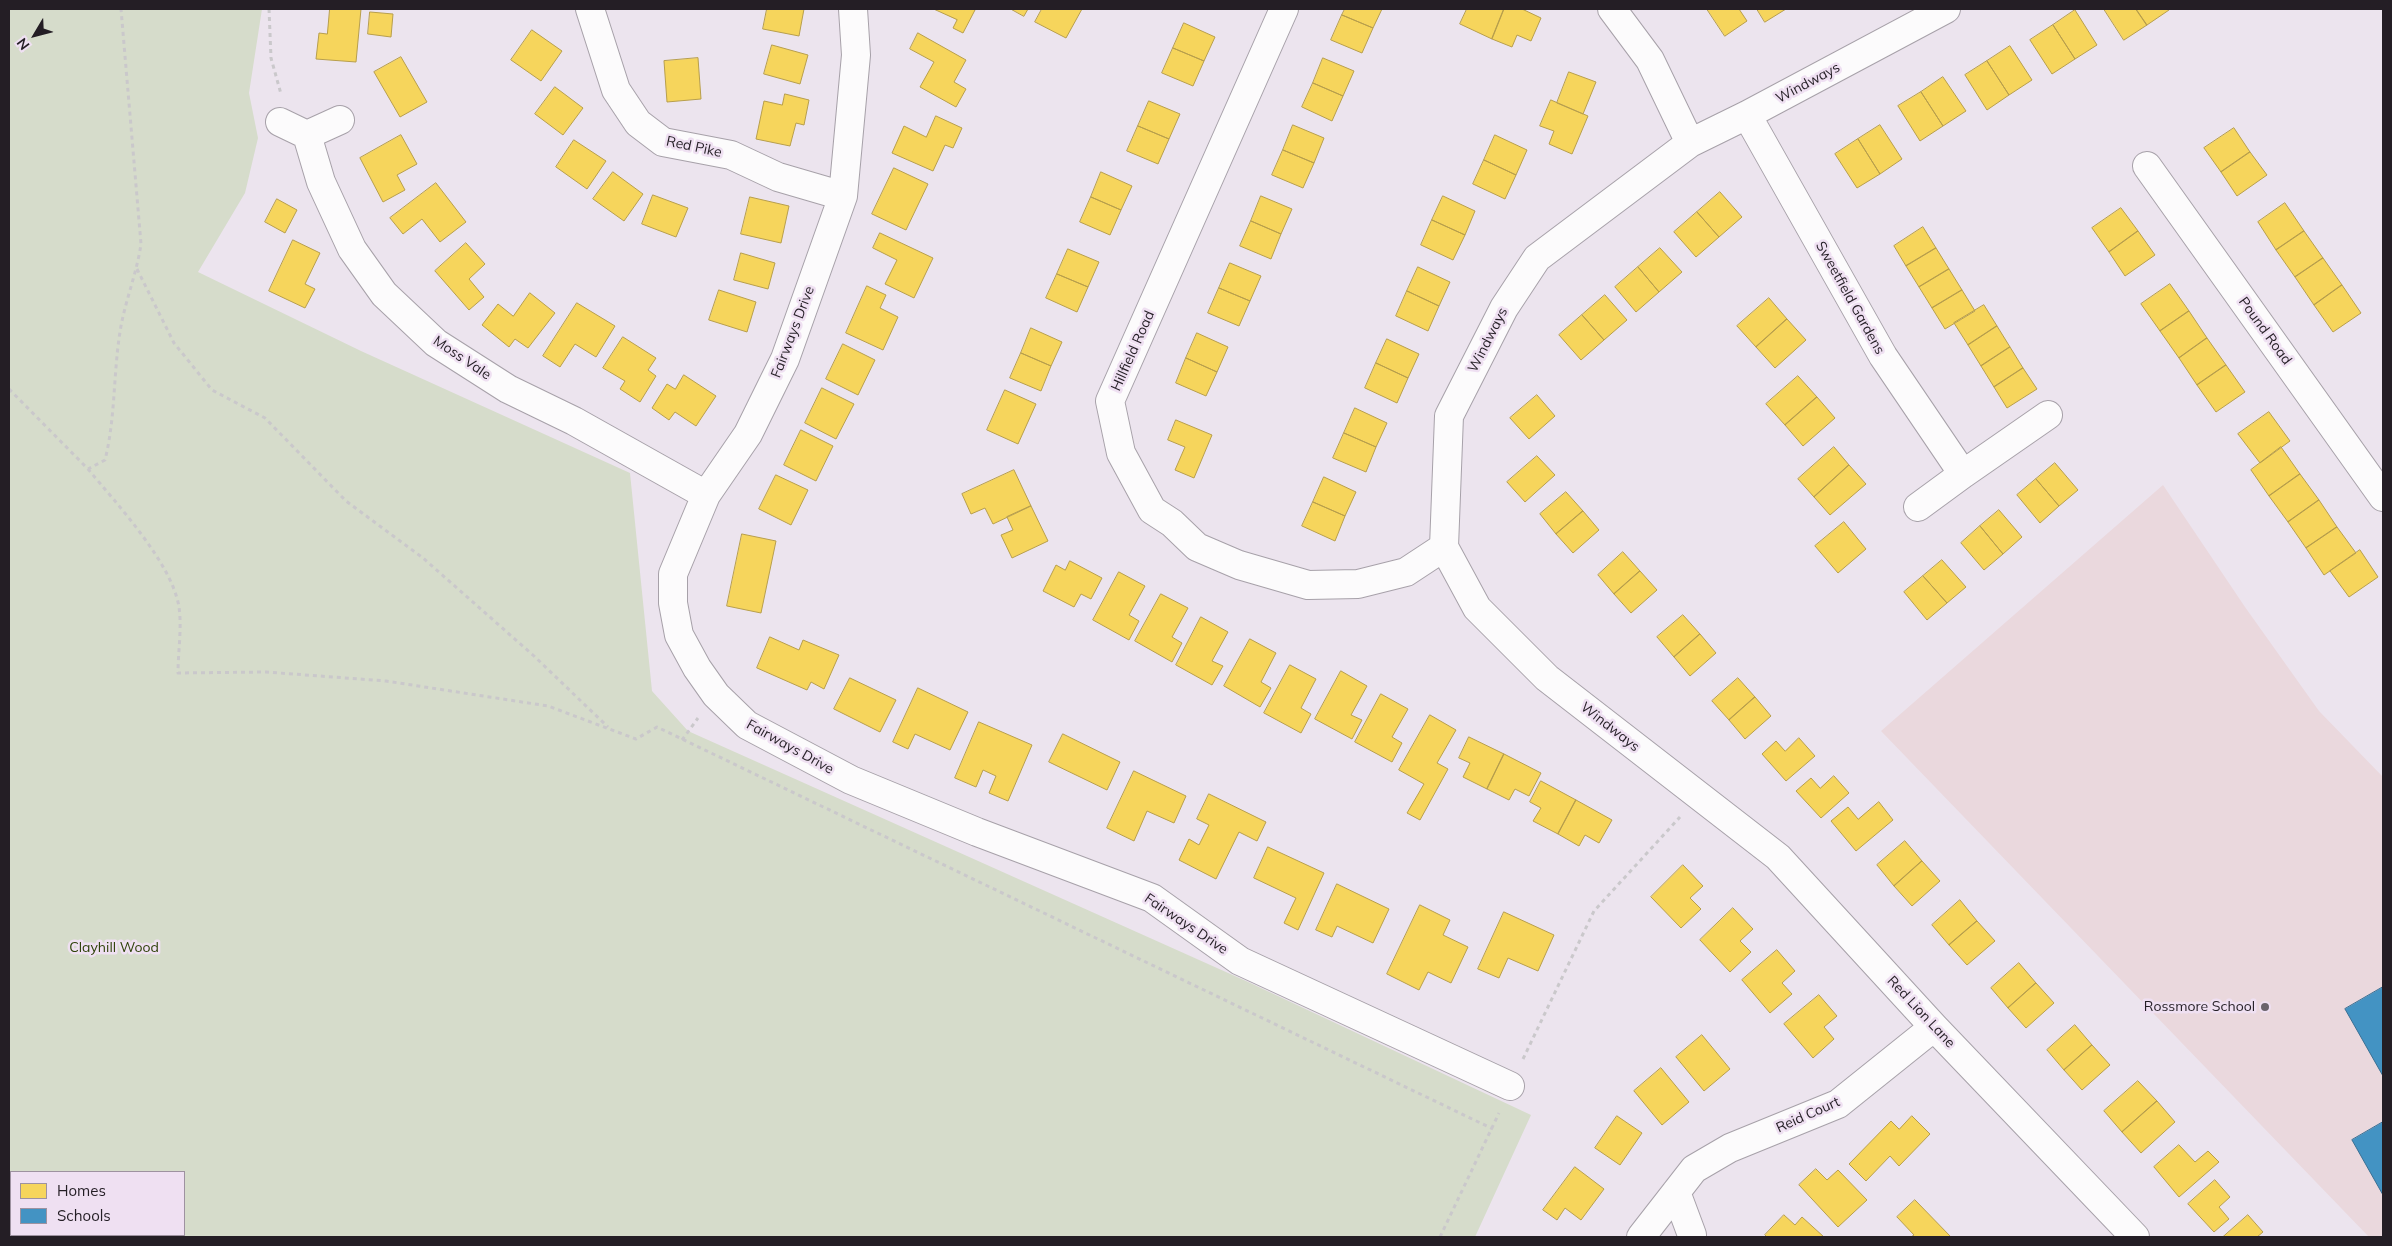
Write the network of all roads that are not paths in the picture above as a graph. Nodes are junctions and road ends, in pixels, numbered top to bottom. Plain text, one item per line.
1 (590, 9) edge
2 (853, 9) edge
3 (1284, 9) edge
4 (1612, 9) edge
5 (1946, 9) edge
6 (1747, 115) junction
7 (340, 120) dead end
8 (280, 122) road end
9 (307, 134) junction
10 (1690, 143) junction
11 (2147, 166) dead end
12 (843, 196) junction
13 (2048, 415) dead end
14 (2374, 464) edge
15 (1963, 474) junction
16 (706, 495) junction
17 (2383, 497) edge
18 (1918, 507) dead end
19 (1444, 547) junction
20 (1699, 796) joint
21 (1934, 1027) junction
22 (1510, 1086) road end
23 (1676, 1192) junction
24 (1692, 1235) dead end
25 (1641, 1237) edge
26 (2135, 1237) edge

1 - 12 street, Red Pike
2 - 12 street, Fairways Drive
3 - 19 street, Hillfield Road
4 - 10 street
5 - 6 street, Windways
6 - 10 street, Windways
6 - 15 street, Sweetfield Gardens
7 - 9 street
8 - 9 street
9 - 16 street, Moss Vale
10 - 19 street, Windways
11 - 14 street, Pound Road
12 - 16 street, Fairways Drive
13 - 15 street
14 - 17 street, Pound Road
15 - 18 street
16 - 22 street, Fairways Drive
19 - 20 street, Windways
20 - 21 street, Red Lion Lane
21 - 23 street, Reid Court
21 - 26 street, Red Lion Lane
23 - 24 street
23 - 25 street, Reid Court

